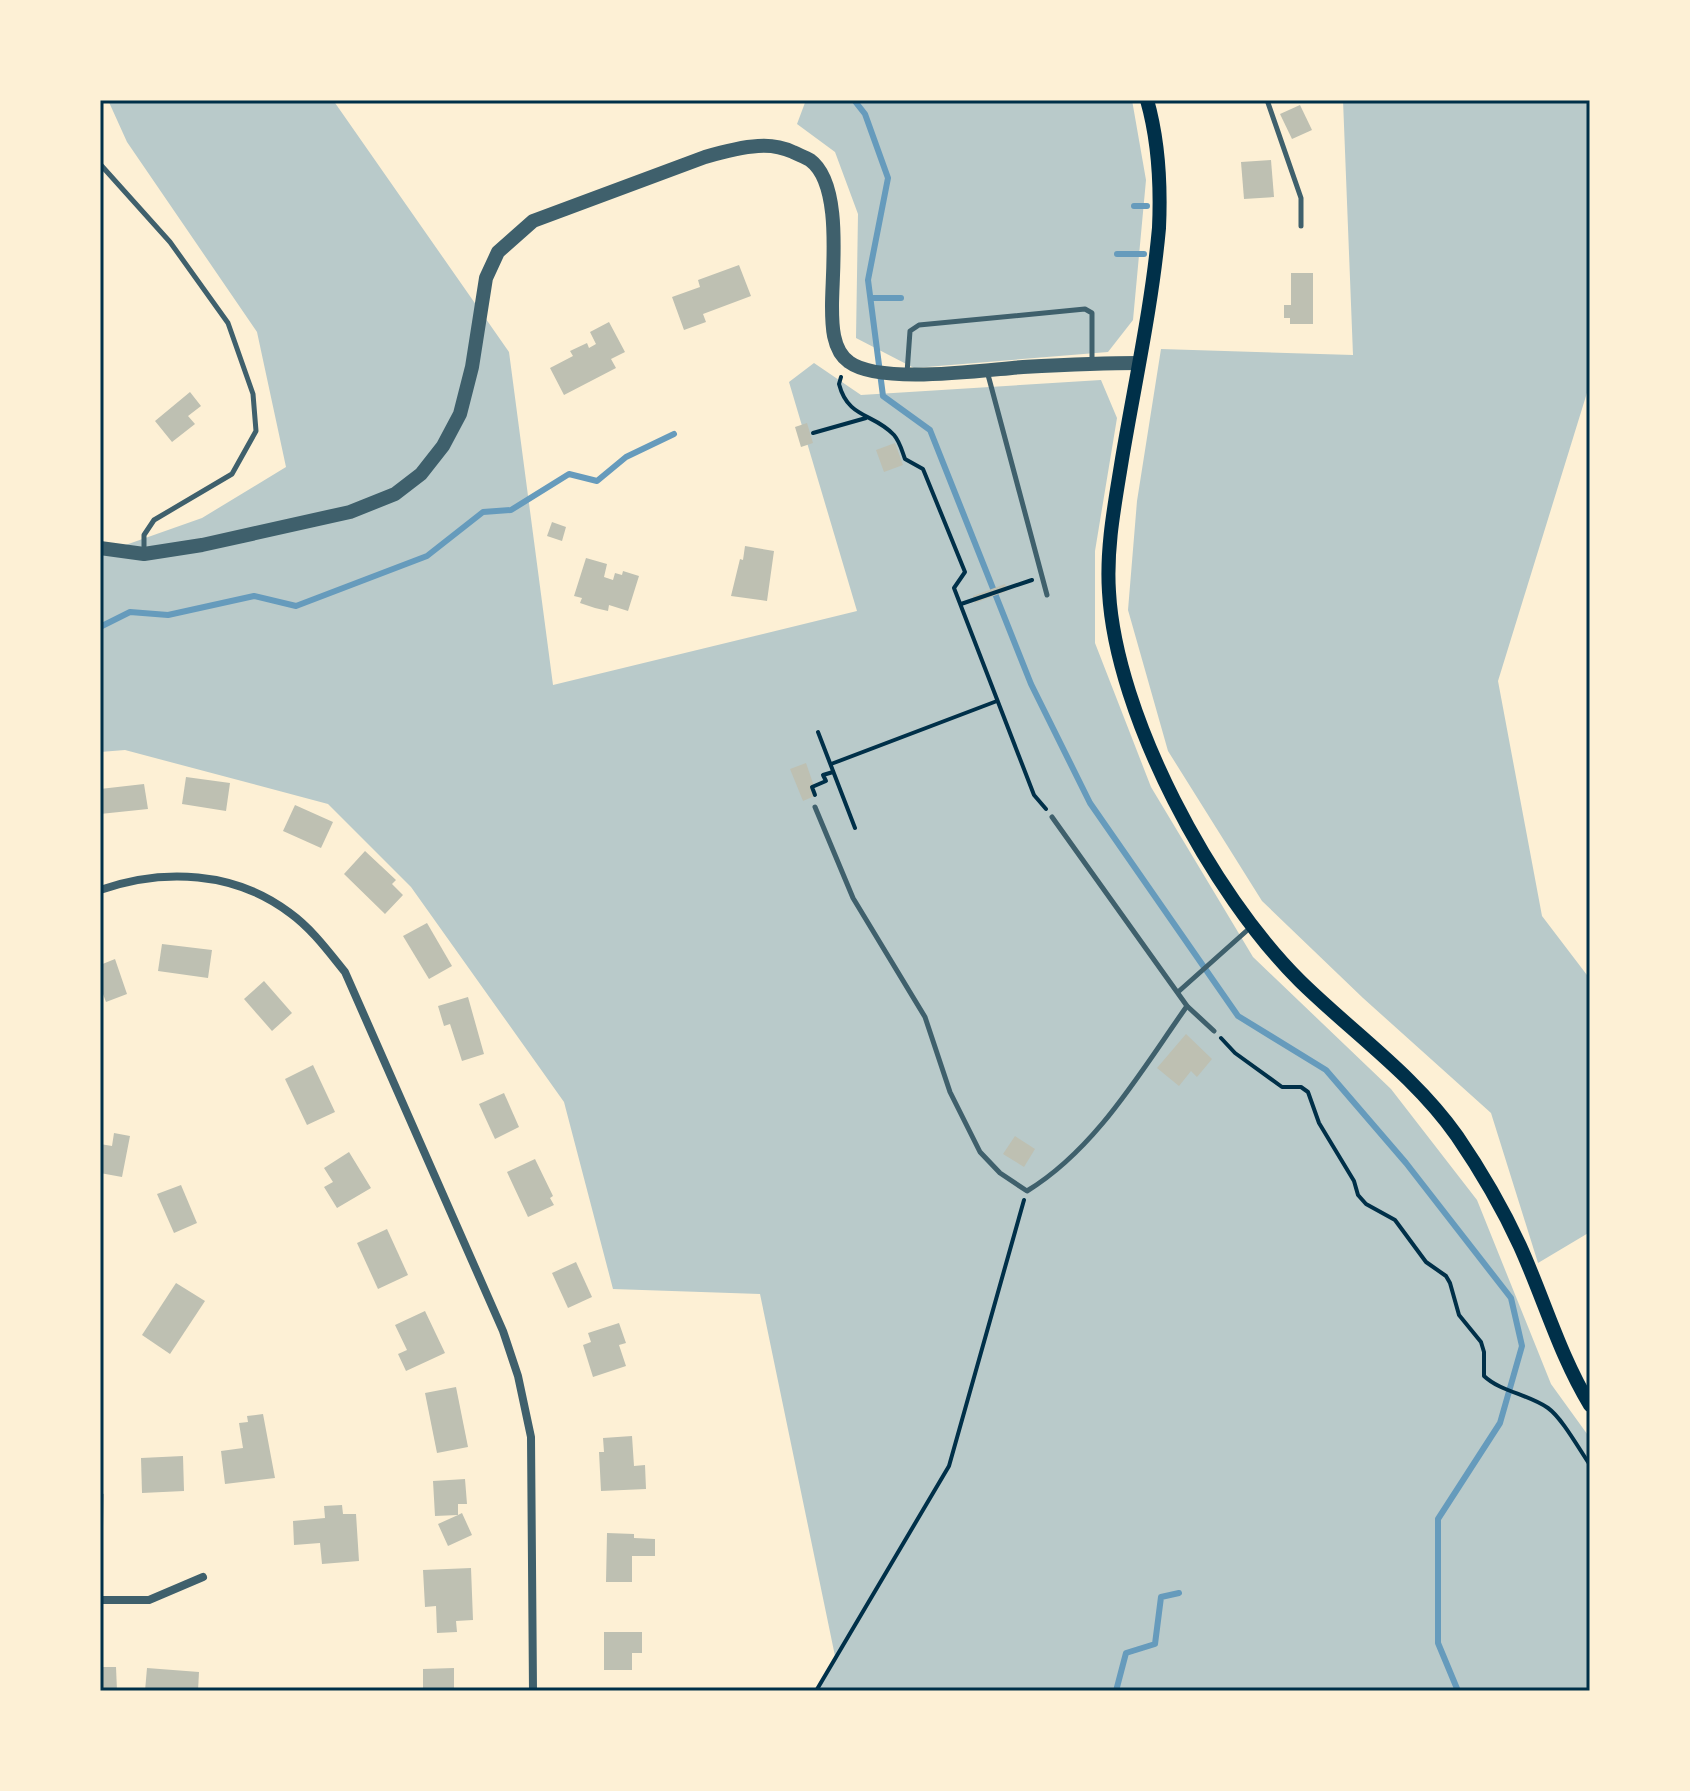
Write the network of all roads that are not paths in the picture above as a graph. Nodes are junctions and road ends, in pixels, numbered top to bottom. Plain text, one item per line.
1 (1147, 100) edge
2 (1267, 100) edge
3 (100, 164) edge
4 (1301, 226) dead end
5 (1092, 363) junction
6 (1138, 363) junction
7 (986, 370) junction
8 (901, 374) junction
9 (100, 548) edge
10 (144, 554) junction
11 (1047, 595) dead end
12 (815, 807) dead end
13 (1052, 817) road end
14 (100, 890) edge
15 (1253, 926) junction
16 (1178, 992) junction
17 (1187, 1006) junction
18 (1214, 1031) road end
19 (1590, 1405) edge
20 (203, 1577) dead end
21 (100, 1600) edge
22 (533, 1691) edge

1 - 6 main road
2 - 4 lane
3 - 10 lane
5 - 6 street
5 - 7 street
5 - 8 lane
6 - 15 main road
7 - 8 street
7 - 11 lane
8 - 10 street
9 - 10 street
12 - 17 lane
13 - 16 lane
14 - 22 street
15 - 16 lane
15 - 19 main road
16 - 17 lane
17 - 18 lane
20 - 21 street

